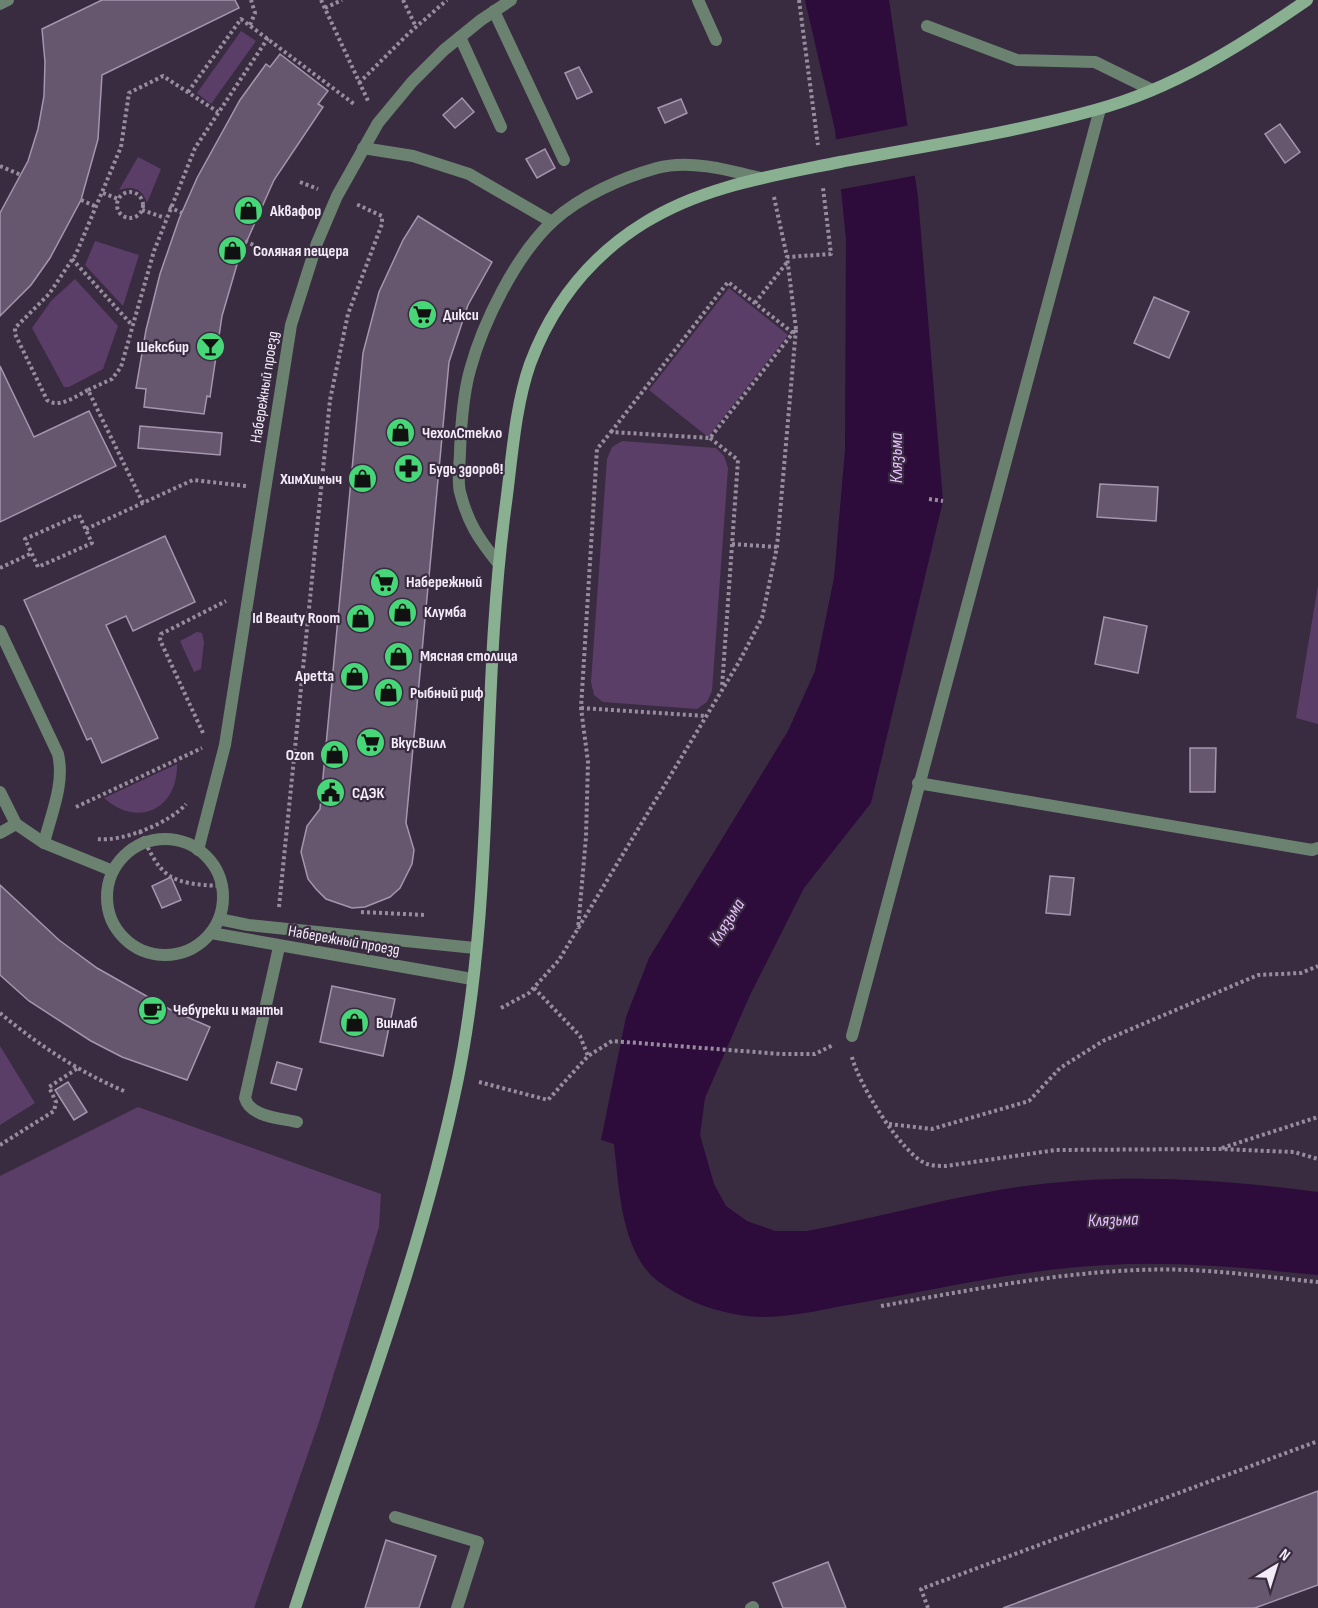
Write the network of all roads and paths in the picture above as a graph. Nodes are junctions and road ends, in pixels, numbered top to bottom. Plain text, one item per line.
1 (8, 0) edge
2 (251, 0) edge
3 (321, 0) edge
4 (342, 0) edge
5 (403, 0) edge
6 (447, 0) edge
7 (511, 0) edge
8 (698, 0) edge
9 (799, 0) edge
10 (1306, 0) edge
11 (0, 4) edge
12 (325, 8) junction
13 (495, 11) junction
14 (250, 25) junction
15 (927, 26) dead end
16 (416, 27) junction
17 (460, 37) junction
18 (268, 38) junction
19 (716, 40) dead end
20 (359, 83) junction
21 (1152, 90) junction
22 (188, 92) junction
23 (354, 104) dead end
24 (1100, 109) junction
25 (218, 112) junction
26 (378, 123) junction
27 (501, 127) dead end
28 (363, 148) junction
29 (818, 149) dead end
30 (564, 160) dead end
31 (0, 166) edge
32 (21, 175) dead end
33 (766, 177) junction
34 (300, 182) dead end
35 (822, 184) dead end
36 (103, 192) junction
37 (337, 196) junction
38 (118, 199) junction
39 (81, 200) dead end
40 (775, 204) dead end
41 (97, 207) junction
42 (169, 207) junction
43 (142, 210) junction
44 (182, 213) dead end
45 (165, 218) junction
46 (552, 222) junction
47 (246, 241) dead end
48 (266, 251) dead end
49 (72, 259) junction
50 (788, 259) junction
51 (755, 303) junction
52 (131, 324) junction
53 (795, 331) junction
54 (88, 390) junction
55 (610, 432) junction
56 (710, 438) junction
57 (266, 488) junction
58 (929, 499) dead end
59 (943, 501) dead end
60 (143, 503) junction
61 (86, 529) junction
62 (732, 544) junction
63 (777, 547) junction
64 (32, 554) junction
65 (498, 563) junction
66 (0, 568) edge
67 (251, 589) junction
68 (0, 631) edge
69 (722, 690) junction
70 (581, 708) junction
71 (706, 716) junction
72 (205, 737) dead end
73 (206, 755) dead end
74 (918, 783) junction
75 (0, 792) edge
76 (188, 801) dead end
77 (50, 818) junction
78 (16, 824) junction
79 (140, 831) junction
80 (0, 833) edge
81 (94, 838) dead end
82 (44, 843) junction
83 (145, 843) junction
84 (1318, 848) edge
85 (198, 850) junction
86 (113, 871) junction
87 (222, 886) junction
88 (279, 904) junction
89 (290, 905) dead end
90 (358, 911) dead end
91 (426, 915) dead end
92 (219, 919) junction
93 (276, 928) junction
94 (578, 929) junction
95 (211, 933) junction
96 (279, 947) junction
97 (475, 948) junction
98 (1318, 966) edge
99 (472, 979) junction
100 (534, 988) junction
101 (501, 1008) dead end
102 (0, 1013) edge
103 (7, 1019) junction
104 (0, 1023) edge
105 (852, 1036) junction
106 (588, 1056) junction
107 (78, 1068) junction
108 (458, 1076) junction
109 (124, 1091) dead end
110 (1318, 1117) edge
111 (297, 1122) dead end
112 (889, 1124) junction
113 (0, 1145) edge
114 (1219, 1149) junction
115 (1318, 1159) edge
116 (1318, 1282) edge
117 (881, 1306) dead end
118 (1318, 1441) edge
119 (395, 1517) dead end
120 (295, 1608) edge
121 (457, 1608) edge
122 (928, 1608) edge

1 - 11 street
2 - 14 path
3 - 12 path
4 - 12 path
5 - 16 path
6 - 16 path
7 - 13 street, Набережный проезд
8 - 19 street
9 - 29 path
10 - 21 main road
12 - 20 path
13 - 17 street, Набережный проезд
13 - 30 street
14 - 18 path
14 - 22 path
15 - 21 street
16 - 20 path
17 - 26 street, Набережный проезд
17 - 27 street
18 - 23 path
18 - 25 path
20 - 26 path
21 - 24 main road
22 - 25 path
22 - 36 path
24 - 33 main road
24 - 74 street
25 - 42 path
26 - 28 street, Набережный проезд
28 - 37 street, Набережный проезд
28 - 46 street
31 - 32 path
33 - 46 street
33 - 65 main road
34 - 37 path
35 - 50 path
36 - 38 path
36 - 41 path
37 - 57 street, Набережный проезд
37 - 88 path
38 - 43 path
38 - 43 path
39 - 41 path
40 - 50 path
41 - 49 path
42 - 44 path
42 - 45 path
43 - 45 path
45 - 52 path
46 - 65 street
47 - 48 path
49 - 52 path
49 - 54 path
50 - 51 path
50 - 53 path
51 - 53 path
51 - 55 path
52 - 54 path
53 - 56 path
53 - 63 path
54 - 60 path
55 - 56 path
55 - 70 path
56 - 62 path
57 - 60 path
57 - 67 street, Набережный проезд
58 - 59 path
60 - 61 path
61 - 64 path
61 - 64 path
62 - 63 path
62 - 69 path
63 - 69 path
64 - 66 path
65 - 97 main road
67 - 72 path
67 - 85 street, Набережный проезд
68 - 77 street
69 - 71 path
70 - 71 path
70 - 94 path
71 - 94 path
73 - 77 path
74 - 84 street
74 - 105 street
75 - 78 street
76 - 79 path
77 - 82 street
78 - 80 street
78 - 82 street
79 - 81 path
79 - 83 path
82 - 86 street
83 - 85 street
83 - 86 street
83 - 87 path
85 - 87 street
86 - 95 street
87 - 92 street
88 - 89 path
88 - 93 path
90 - 91 path
92 - 93 street, Набережный проезд
92 - 95 street
93 - 97 street, Набережный проезд
94 - 100 path
95 - 96 street, Набережный проезд
96 - 99 street, Набережный проезд
96 - 111 street
97 - 99 main road
98 - 112 path
99 - 108 main road
100 - 101 path
100 - 106 path
102 - 103 path
103 - 104 path
103 - 107 path
105 - 106 path
105 - 112 path
106 - 108 path
107 - 109 path
107 - 113 path
108 - 120 main road
110 - 114 path
112 - 114 path
114 - 115 path
116 - 117 path
118 - 122 path
119 - 121 street

